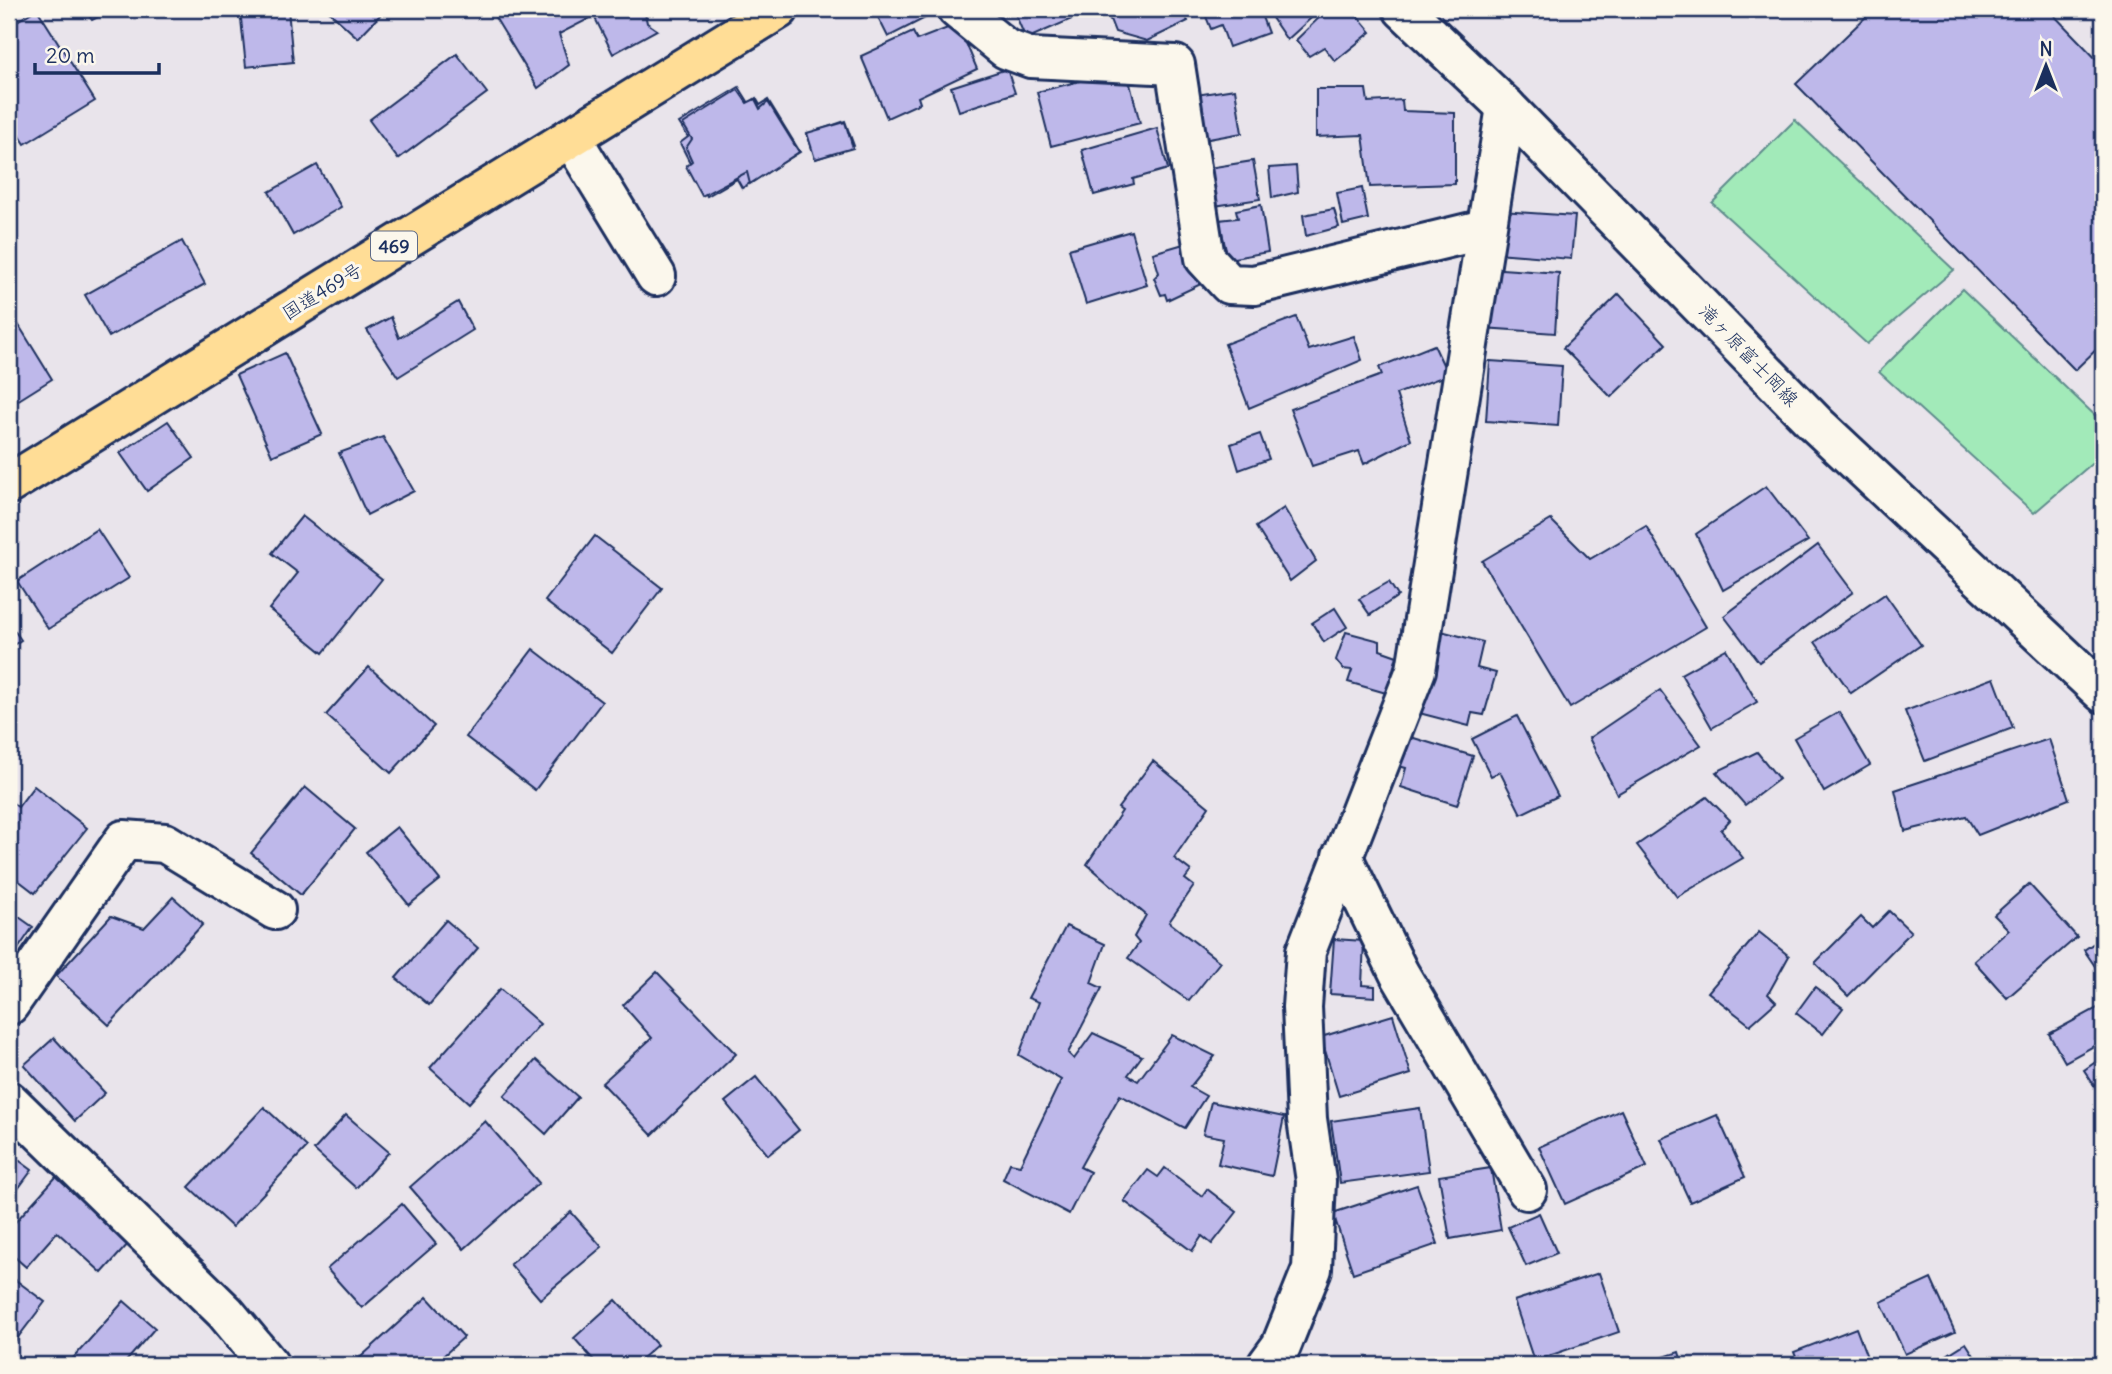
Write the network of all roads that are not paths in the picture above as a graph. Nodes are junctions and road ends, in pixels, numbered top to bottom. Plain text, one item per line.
1 (779, 9) edge
2 (957, 9) edge
3 (1403, 9) edge
4 (1506, 107) junction
5 (570, 137) junction
6 (1485, 229) junction
7 (656, 275) dead end
8 (9, 484) edge
9 (2103, 693) edge
10 (1342, 856) junction
11 (275, 910) dead end
12 (9, 1005) edge
13 (9, 1101) edge
14 (1527, 1190) dead end
15 (269, 1365) edge
16 (1267, 1365) edge

1 - 5 highway, 国道469号 / 469
2 - 6 street
3 - 4 street, 滝ヶ原富士岡線
4 - 6 street
4 - 9 street, 滝ヶ原富士岡線
5 - 7 street
5 - 8 highway, 国道469号 / 469
6 - 10 street
10 - 14 street
10 - 16 street
11 - 12 street
13 - 15 street

